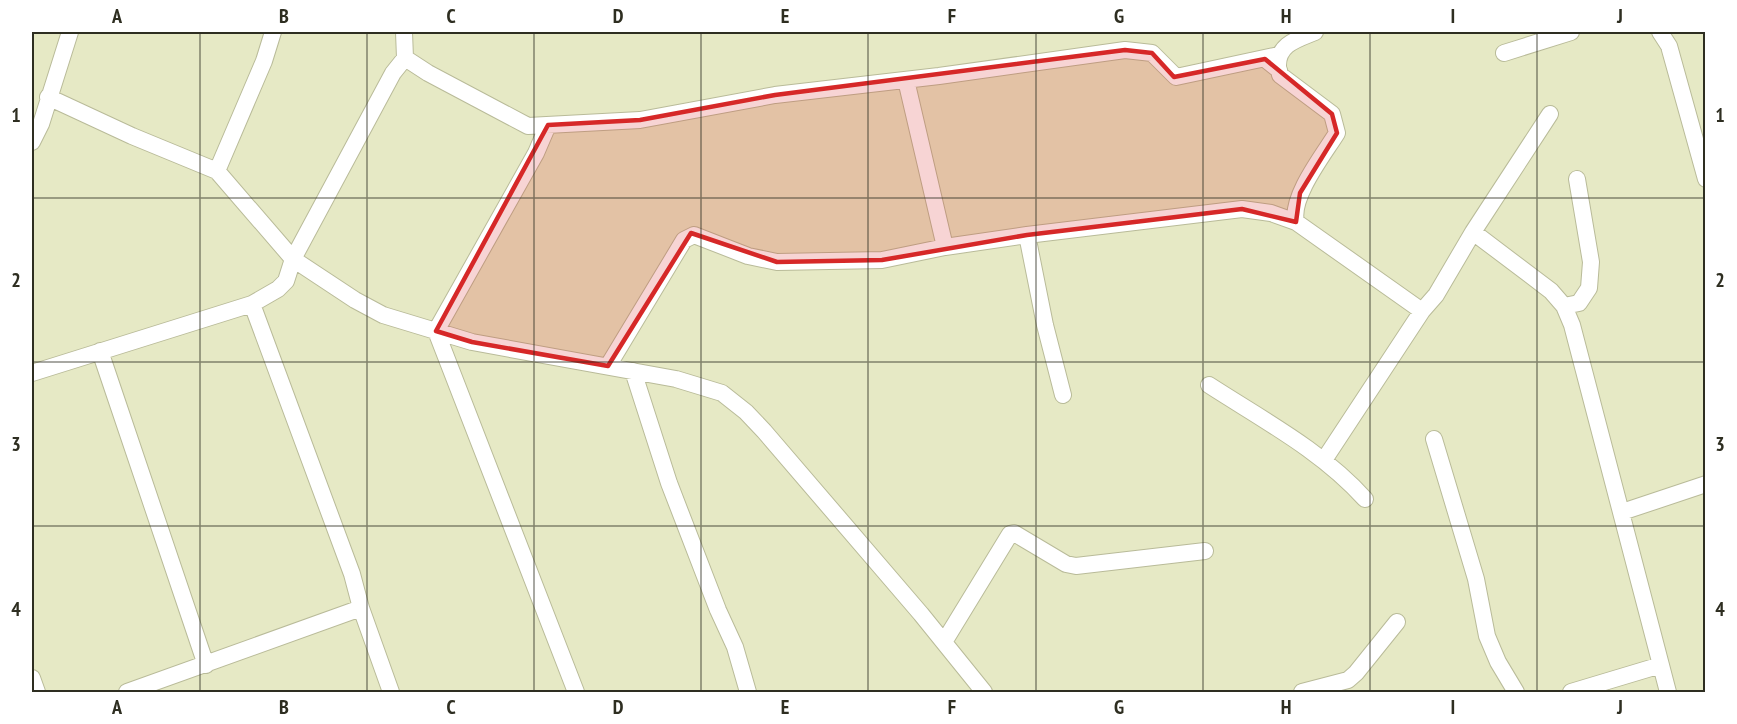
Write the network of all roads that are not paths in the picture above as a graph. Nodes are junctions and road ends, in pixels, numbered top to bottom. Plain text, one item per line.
1 (70, 32) edge
2 (273, 32) edge
3 (404, 32) edge
4 (1315, 32) edge
5 (1571, 32) edge
6 (1660, 32) edge
7 (1278, 52) edge
8 (1504, 53) dead end
9 (405, 58) junction
10 (906, 80) junction
11 (48, 97) junction
12 (1551, 114) dead end
13 (548, 125) junction
14 (32, 142) edge
15 (217, 171) junction
16 (1577, 179) dead end
17 (1706, 179) edge
18 (1296, 222) junction
19 (1473, 232) junction
20 (1027, 235) junction
21 (945, 247) junction
22 (293, 260) junction
23 (252, 304) junction
24 (1564, 306) junction
25 (1422, 311) junction
26 (436, 330) junction
27 (100, 351) junction
28 (608, 366) junction
29 (633, 371) junction
30 (32, 373) edge
31 (1209, 384) dead end
32 (1063, 394) dead end
33 (1434, 440) dead end
34 (1324, 460) junction
35 (1706, 484) edge
36 (1365, 499) dead end
37 (1622, 512) junction
38 (1205, 551) dead end
39 (361, 608) junction
40 (1397, 622) dead end
41 (944, 642) junction
42 (206, 665) junction
43 (1661, 665) junction
44 (32, 678) edge
45 (37, 693) edge
46 (127, 693) edge
47 (391, 693) edge
48 (576, 693) edge
49 (748, 693) edge
50 (984, 693) edge
51 (1302, 693) edge
52 (1516, 693) edge
53 (1571, 693) edge
54 (1668, 693) edge

1 - 11 street
2 - 15 street
3 - 9 street
4 - 7 street
5 - 8 street
6 - 17 street
7 - 10 street
7 - 18 street
9 - 13 street
9 - 22 street
10 - 13 street
10 - 21 street
11 - 14 street
11 - 15 street
12 - 19 street
13 - 26 street
15 - 22 street
16 - 24 street
18 - 20 street
18 - 25 street
19 - 24 street
19 - 25 street
20 - 21 street
20 - 32 street
21 - 28 street
22 - 23 street
22 - 26 street
23 - 27 street
23 - 39 street
24 - 37 street
25 - 34 street
26 - 28 street
26 - 48 street
27 - 30 street
27 - 42 street
28 - 29 street
29 - 41 street
29 - 49 street
31 - 34 street
33 - 52 street
34 - 36 street
35 - 37 street
37 - 43 street
38 - 41 street
39 - 42 street
39 - 47 street
40 - 51 street
41 - 50 street
42 - 46 street
43 - 53 street
43 - 54 street
44 - 45 street

